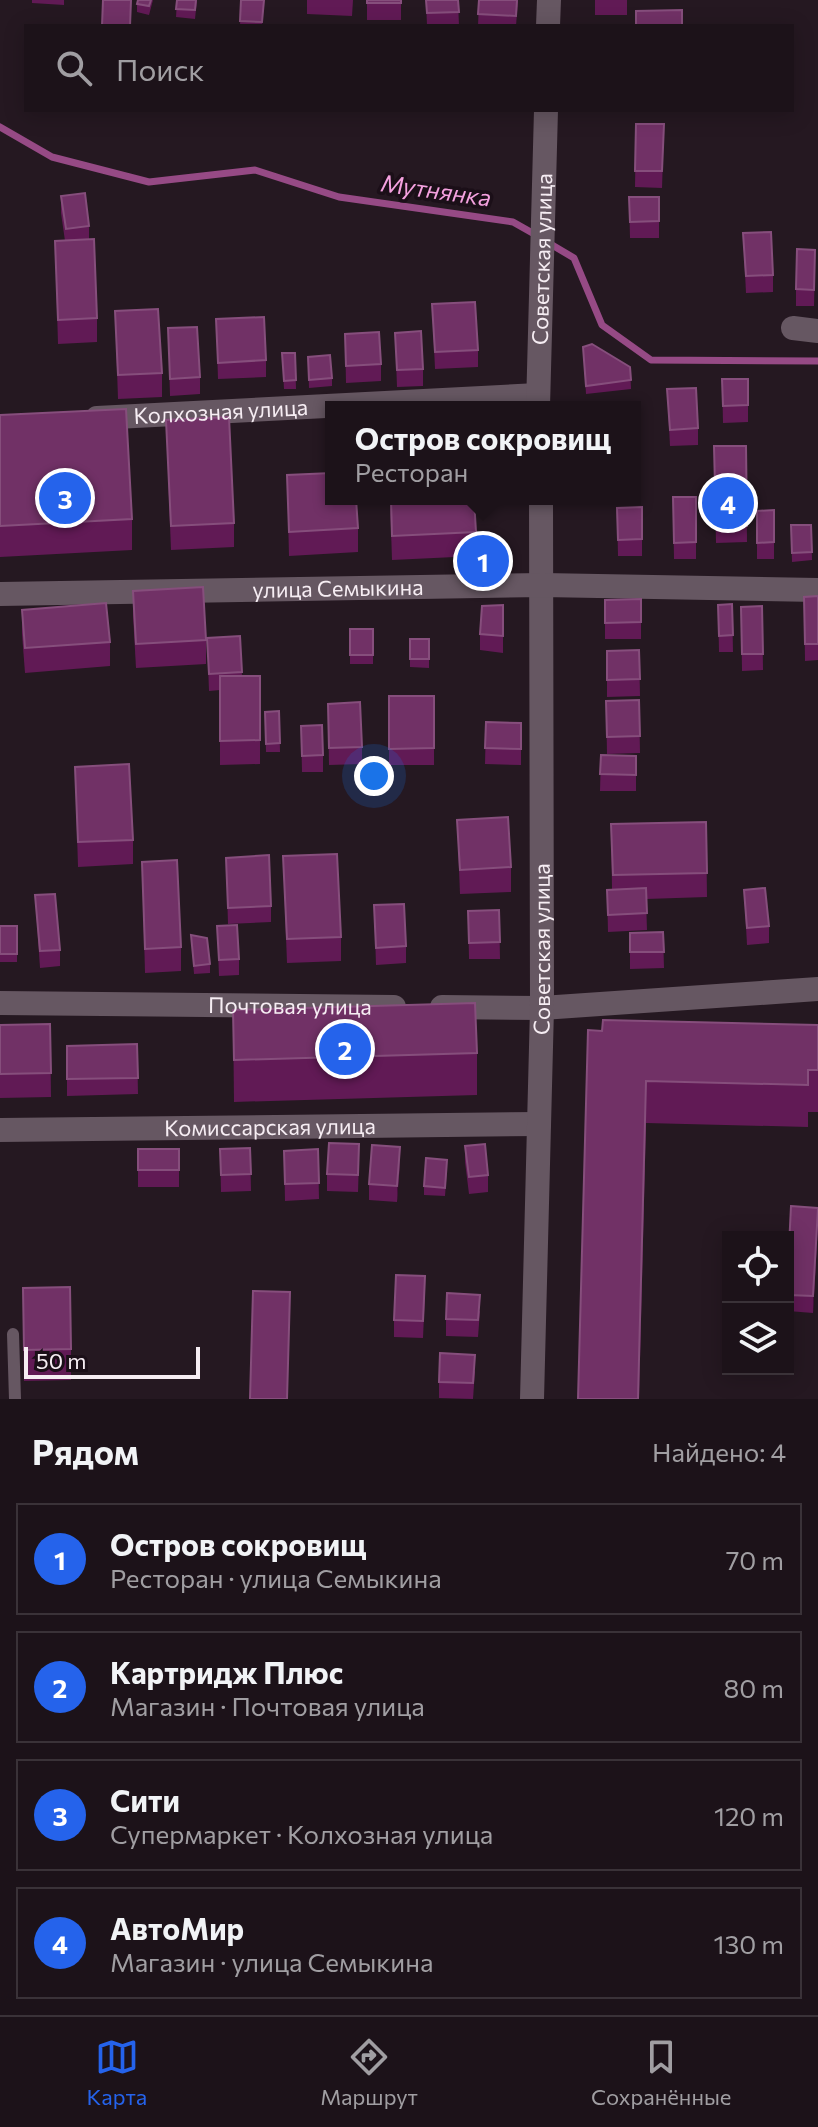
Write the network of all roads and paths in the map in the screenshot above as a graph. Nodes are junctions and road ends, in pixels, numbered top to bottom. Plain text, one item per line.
1 (549, 0) edge
2 (548, 24) edge
3 (546, 112) edge
4 (793, 328) dead end
5 (818, 331) edge
6 (538, 401) edge
7 (325, 409) edge
8 (77, 419) edge
9 (541, 505) edge
10 (543, 585) junction
11 (818, 590) edge
12 (0, 594) edge
13 (818, 989) edge
14 (0, 1003) edge
15 (542, 1008) junction
16 (539, 1124) junction
17 (0, 1130) edge
18 (13, 1334) dead end
19 (15, 1399) edge
20 (532, 1399) edge

1 - 2 street
3 - 6 street, Советская улица
4 - 5 street
7 - 8 street, Колхозная улица
9 - 10 street, Советская улица
10 - 11 street, улица Семыкина
10 - 12 street, улица Семыкина
10 - 15 street, Советская улица
13 - 15 street, Почтовая улица
14 - 15 street, Почтовая улица
15 - 16 street, Советская улица
16 - 17 street, Комиссарская улица
16 - 20 street, Советская улица
18 - 19 lane

